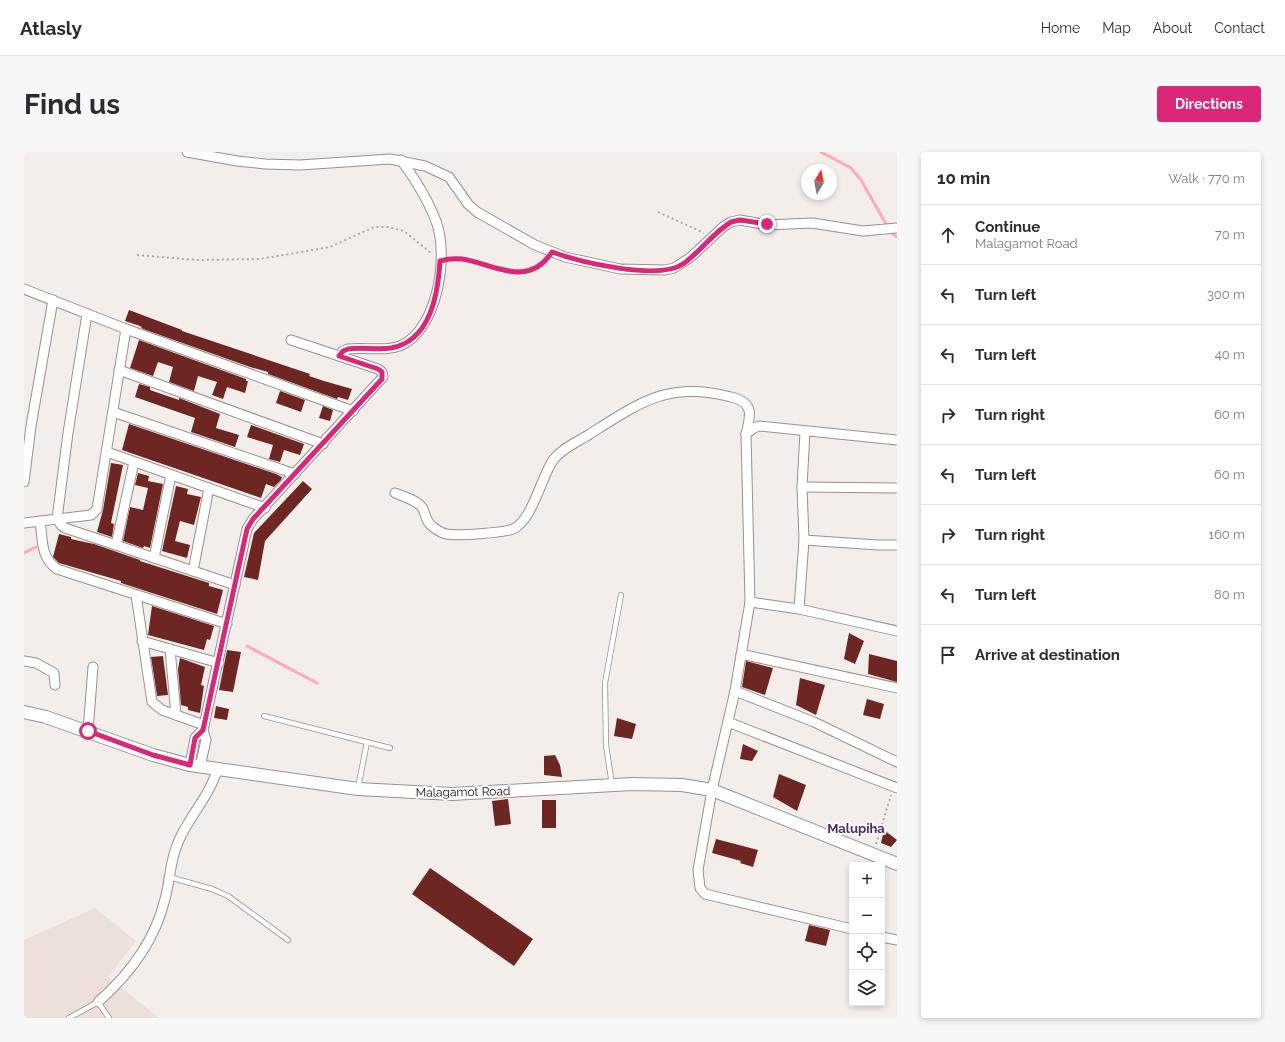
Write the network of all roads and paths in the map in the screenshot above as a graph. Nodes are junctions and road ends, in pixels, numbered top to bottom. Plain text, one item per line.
1 (188, 152) edge
2 (401, 160) junction
3 (658, 212) dead end
4 (897, 228) edge
5 (712, 237) junction
6 (552, 252) junction
7 (137, 255) dead end
8 (440, 261) junction
9 (24, 289) edge
10 (53, 300) junction
11 (87, 314) junction
12 (126, 329) junction
13 (291, 340) dead end
14 (339, 356) junction
15 (119, 370) junction
16 (353, 411) junction
17 (113, 412) junction
18 (27, 425) edge
19 (805, 432) junction
20 (746, 434) junction
21 (897, 440) edge
22 (323, 444) junction
23 (107, 452) junction
24 (134, 462) junction
25 (295, 474) junction
26 (171, 475) junction
27 (24, 482) edge
28 (802, 487) junction
29 (209, 488) junction
30 (897, 488) edge
31 (395, 493) dead end
32 (265, 508) junction
33 (57, 519) junction
34 (40, 521) junction
35 (24, 523) edge
36 (804, 540) junction
37 (116, 545) junction
38 (897, 545) edge
39 (154, 558) junction
40 (193, 571) junction
41 (235, 585) junction
42 (136, 595) junction
43 (621, 595) dead end
44 (750, 602) junction
45 (799, 609) junction
46 (227, 624) junction
47 (897, 631) edge
48 (142, 641) junction
49 (170, 649) junction
50 (741, 654) junction
51 (24, 660) edge
52 (219, 664) junction
53 (94, 667) dead end
54 (55, 685) dead end
55 (897, 688) edge
56 (735, 691) junction
57 (24, 712) edge
58 (176, 715) junction
59 (264, 716) dead end
60 (728, 722) junction
61 (203, 728) junction
62 (88, 731) junction
63 (367, 742) junction
64 (390, 748) dead end
65 (897, 762) edge
66 (195, 766) junction
67 (217, 770) junction
68 (612, 786) junction
69 (895, 788) edge
70 (358, 789) junction
71 (712, 790) junction
72 (872, 854) junction
73 (897, 864) edge
74 (169, 877) junction
75 (849, 928) edge
76 (885, 937) edge
77 (288, 940) dead end
78 (897, 940) edge
79 (98, 1002) junction
80 (69, 1018) edge
81 (109, 1018) edge

1 - 2 street
2 - 6 street
2 - 8 street
3 - 5 path
4 - 5 street
5 - 6 street
6 - 8 path
7 - 8 path
8 - 14 street
9 - 10 street
10 - 11 street
10 - 18 street
11 - 12 street
11 - 33 street
12 - 15 street
12 - 16 street
13 - 14 street
14 - 16 street
15 - 17 street
15 - 22 street
16 - 22 street
17 - 23 street
17 - 25 street
18 - 27 street
19 - 20 street
19 - 21 street
19 - 28 street
20 - 31 street
20 - 44 street
22 - 25 street
23 - 24 street
23 - 33 street
24 - 26 street
24 - 37 street
25 - 32 street
26 - 29 street
26 - 39 street
28 - 30 street
28 - 36 street
29 - 32 street
29 - 40 street
32 - 41 street
33 - 34 street
33 - 37 street
34 - 35 street
34 - 42 street
36 - 38 street
36 - 45 street
37 - 39 street
39 - 40 street
40 - 41 street
41 - 46 street
42 - 46 street
42 - 48 street
43 - 68 lane
44 - 45 street
44 - 50 street
45 - 47 street
46 - 52 street
48 - 49 street
48 - 58 street
49 - 52 street
49 - 58 street
50 - 55 street
50 - 56 street
51 - 54 street
52 - 61 street
53 - 62 street
56 - 60 street
56 - 65 street
57 - 62 street, Malagamot Road
58 - 61 street
59 - 63 lane
60 - 69 street
60 - 71 street
61 - 66 street
62 - 66 street, Malagamot Road
63 - 64 lane
63 - 70 lane
66 - 67 street, Malagamot Road
67 - 70 street, Malagamot Road
67 - 74 street
68 - 70 street, Malagamot Road
68 - 71 street, Malagamot Road
69 - 72 path
71 - 72 street, Malagamot Road
71 - 75 street
72 - 73 street, Malagamot Road
74 - 77 lane
74 - 79 street
76 - 78 street
79 - 80 lane
79 - 81 lane

